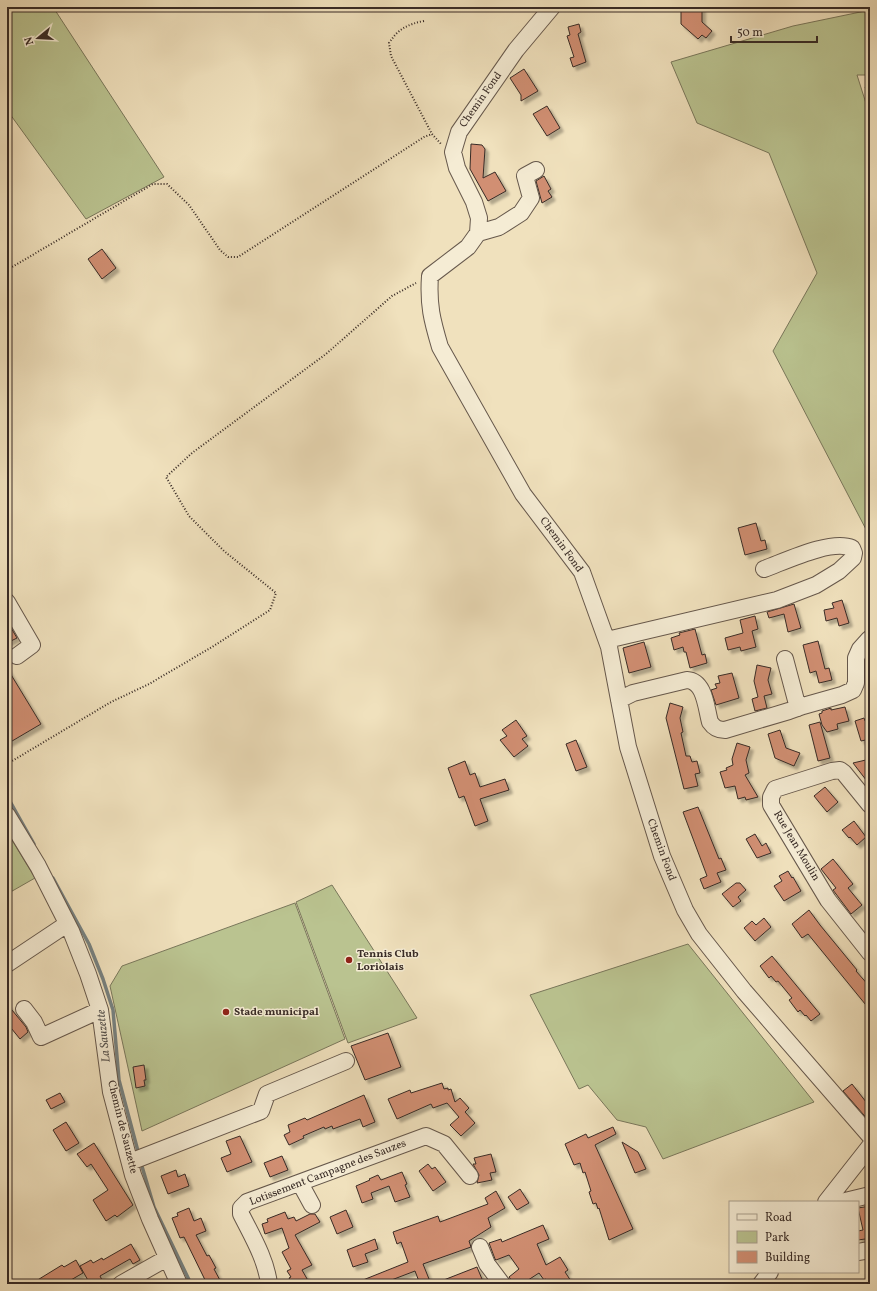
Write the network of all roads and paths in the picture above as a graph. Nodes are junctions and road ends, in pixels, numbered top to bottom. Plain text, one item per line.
1 (552, 7) edge
2 (424, 21) dead end
3 (870, 86) edge
4 (865, 88) dead end
5 (432, 134) junction
6 (453, 152) junction
7 (536, 170) dead end
8 (478, 233) junction
9 (7, 270) edge
10 (430, 276) junction
11 (764, 568) dead end
12 (7, 602) edge
13 (869, 639) dead end
14 (607, 640) junction
15 (17, 656) dead end
16 (785, 659) dead end
17 (619, 700) junction
18 (798, 708) junction
19 (7, 764) edge
20 (870, 805) edge
21 (7, 815) edge
22 (67, 924) junction
23 (870, 953) edge
24 (7, 964) edge
25 (24, 1009) dead end
26 (100, 1010) junction
27 (346, 1061) dead end
28 (870, 1136) edge
29 (870, 1146) edge
30 (130, 1162) junction
31 (470, 1176) dead end
32 (300, 1183) junction
33 (870, 1195) edge
34 (827, 1201) edge
35 (846, 1201) edge
36 (312, 1205) dead end
37 (480, 1247) dead end
38 (870, 1250) edge
39 (859, 1252) edge
40 (167, 1258) junction
41 (769, 1273) edge
42 (121, 1284) edge
43 (179, 1284) edge
44 (269, 1284) edge
45 (502, 1284) edge
46 (761, 1284) edge

1 - 6 street, Chemin Fond
2 - 5 path
3 - 4 path
5 - 6 path
5 - 9 path
6 - 8 street
7 - 8 street
8 - 10 street
10 - 14 street, Chemin Fond
10 - 19 path
11 - 14 street
12 - 15 street
13 - 18 street
14 - 17 street, Chemin Fond
16 - 18 street
17 - 18 street
17 - 28 street, Chemin Fond
20 - 23 street, Rue Jean Moulin
21 - 22 street, Chemin de Sauzette
22 - 24 street
22 - 26 street, Chemin de Sauzette
25 - 26 street
26 - 30 street, Chemin de Sauzette
27 - 30 street
29 - 34 street
30 - 40 street, Chemin de Sauzette
31 - 32 street, Lotissement Campagne des Sauzes
32 - 36 street
32 - 44 street, Lotissement Campagne des Sauzes
33 - 35 street
37 - 45 street
38 - 39 street
40 - 42 street
40 - 43 street, Chemin de Sauzette
41 - 46 street

